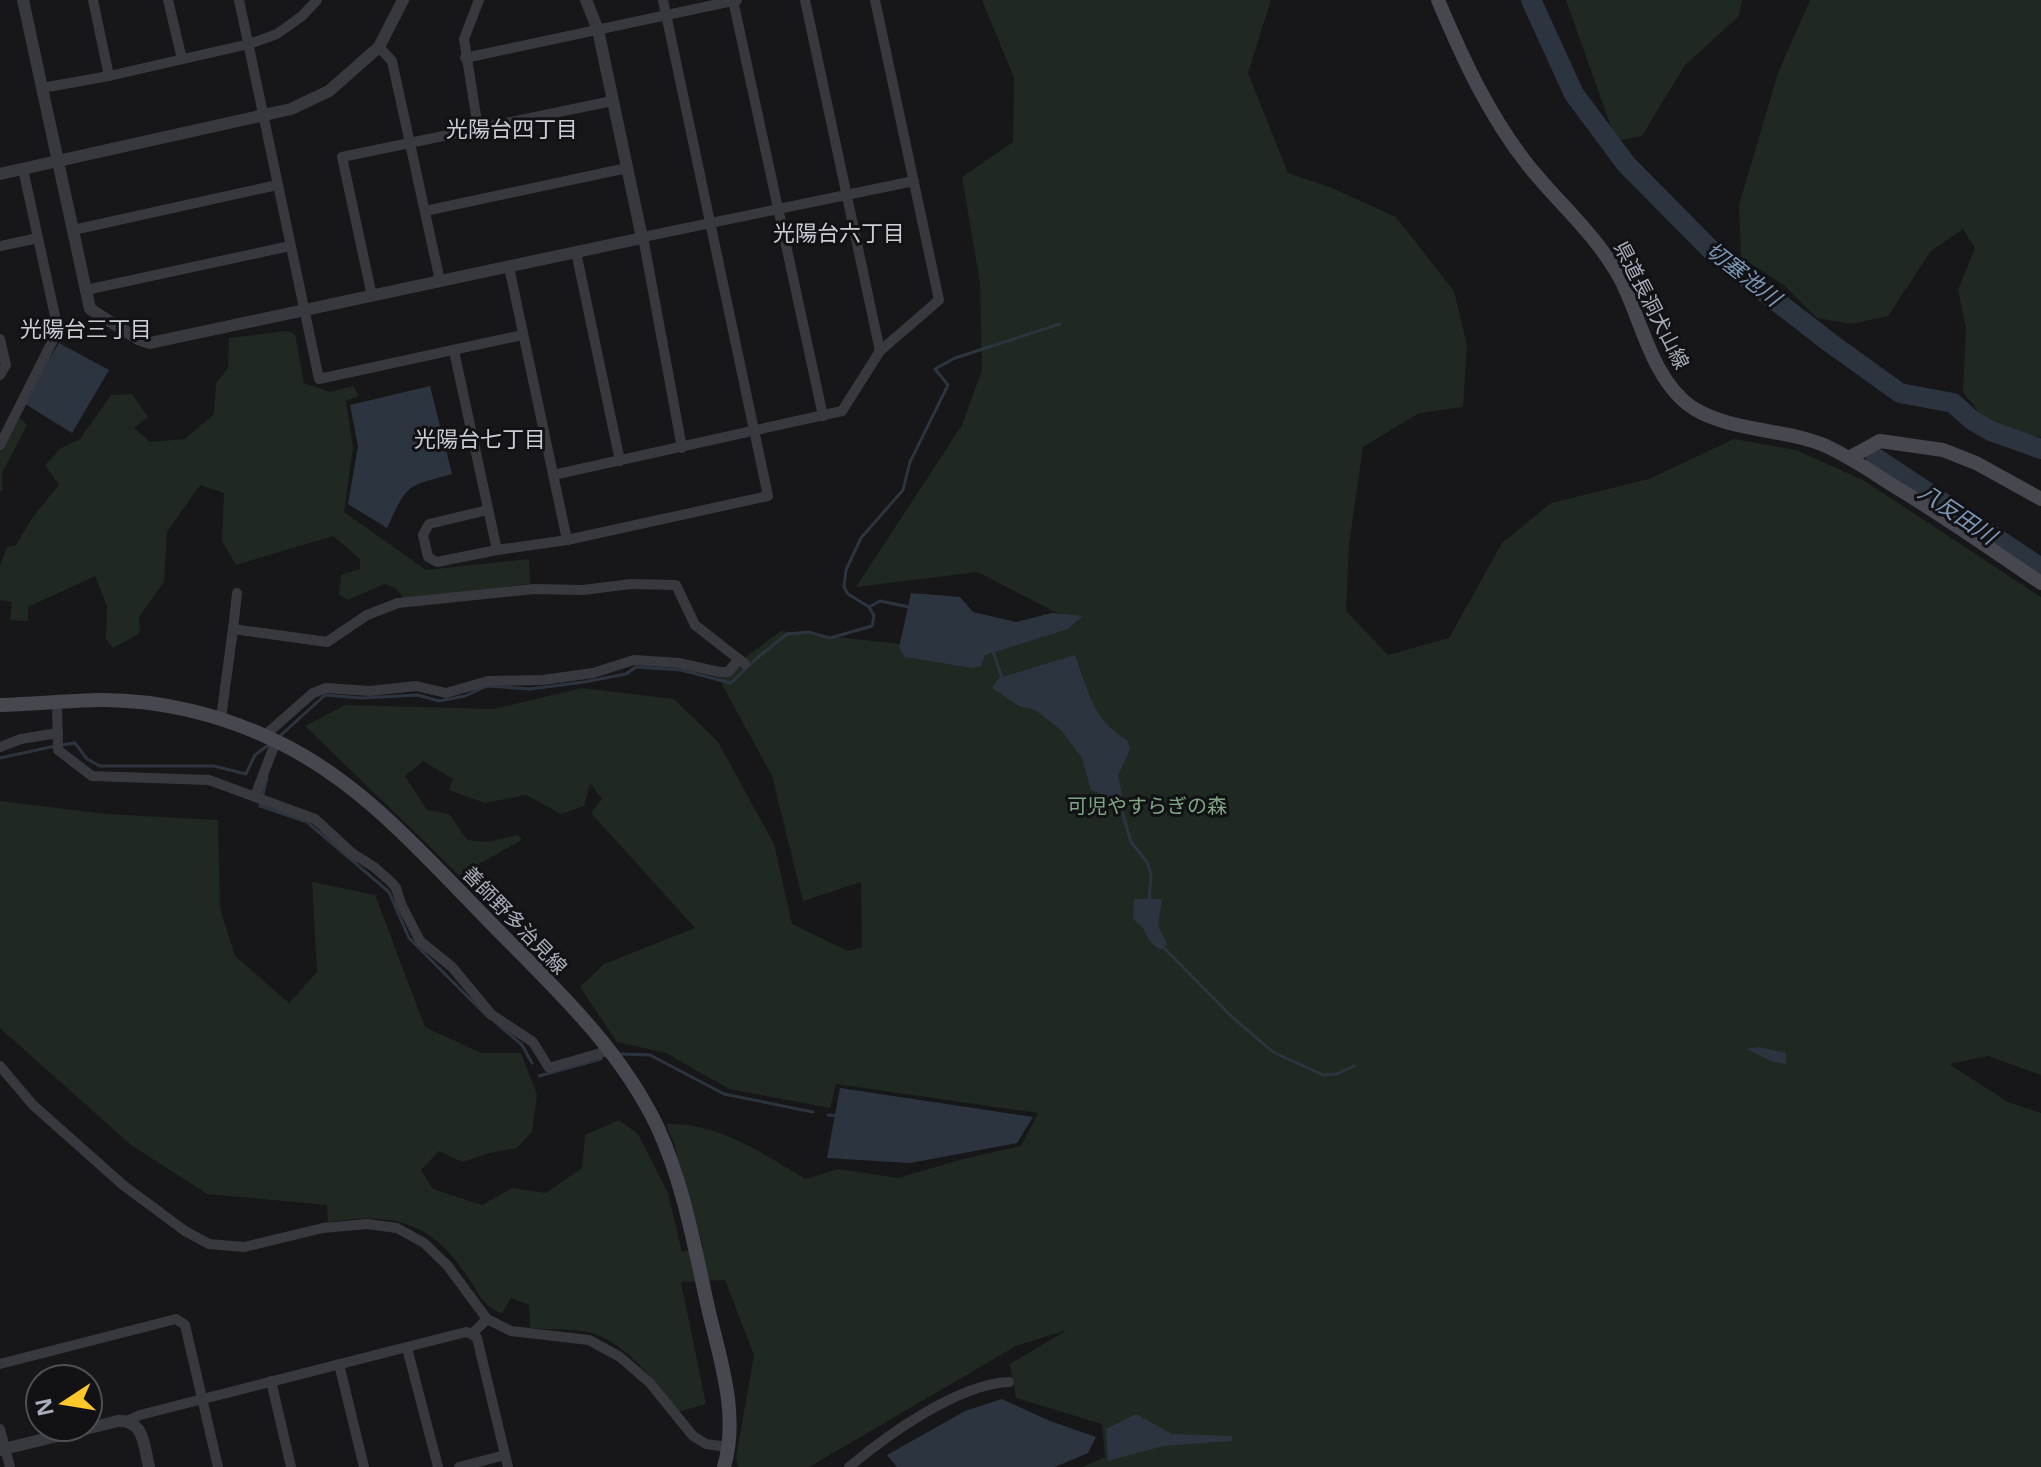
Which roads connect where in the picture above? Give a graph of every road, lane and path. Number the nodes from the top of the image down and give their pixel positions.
1 (23, 0) edge
2 (93, 0) edge
3 (168, 0) edge
4 (239, 0) edge
5 (317, 0) edge
6 (403, 0) edge
7 (479, 0) edge
8 (586, 0) edge
9 (663, 0) edge
10 (735, 0) edge
11 (805, 0) edge
12 (875, 0) edge
13 (1438, 0) edge
14 (667, 15) junction
15 (598, 30) junction
16 (249, 44) junction
17 (379, 47) junction
18 (465, 58) junction
19 (182, 59) junction
20 (109, 76) junction
21 (42, 88) junction
22 (612, 101) junction
23 (263, 117) junction
24 (478, 128) junction
25 (410, 143) junction
26 (57, 162) junction
27 (627, 168) junction
28 (23, 169) junction
29 (0, 174) edge
30 (914, 181) junction
31 (277, 185) junction
32 (847, 194) junction
33 (779, 209) junction
34 (425, 211) junction
35 (710, 222) junction
36 (73, 230) junction
37 (643, 237) junction
38 (38, 238) junction
39 (0, 246) edge
40 (290, 246) junction
41 (576, 252) junction
42 (509, 267) junction
43 (440, 281) junction
44 (86, 290) junction
45 (372, 296) junction
46 (305, 312) junction
47 (522, 335) junction
48 (0, 339) edge
49 (454, 351) junction
50 (880, 351) junction
51 (0, 375) edge
52 (823, 416) junction
53 (754, 432) junction
54 (0, 445) edge
55 (682, 448) junction
56 (1849, 458) junction
57 (620, 461) junction
58 (553, 475) junction
59 (2041, 499) edge
60 (488, 510) junction
61 (567, 540) junction
62 (497, 550) junction
63 (2041, 583) edge
64 (237, 593) dead end
65 (233, 629) junction
66 (57, 703) junction
67 (0, 705) edge
68 (221, 718) junction
69 (58, 735) junction
70 (271, 742) junction
71 (0, 747) edge
72 (255, 796) junction
73 (611, 1050) junction
74 (0, 1066) edge
75 (487, 1319) junction
76 (472, 1334) junction
77 (407, 1348) junction
78 (0, 1364) edge
79 (339, 1364) junction
80 (271, 1381) junction
81 (1009, 1382) dead end
82 (201, 1400) junction
83 (129, 1420) junction
84 (0, 1429) edge
85 (728, 1447) junction
86 (2, 1449) edge
87 (505, 1455) junction
88 (10, 1467) edge
89 (149, 1467) edge
90 (218, 1467) edge
91 (291, 1467) edge
92 (364, 1467) edge
93 (438, 1467) edge
94 (459, 1467) edge
95 (508, 1467) edge
96 (724, 1467) edge
97 (849, 1467) edge

1 - 21 street
2 - 20 street
3 - 19 street
4 - 16 street
5 - 16 street
6 - 17 street
7 - 18 street
8 - 15 street
9 - 14 street
10 - 14 street
10 - 33 street
11 - 32 street
12 - 30 street
13 - 56 main road, 県道長洞犬山線
14 - 15 street
14 - 35 street
15 - 18 street
15 - 22 street
16 - 19 street
16 - 23 street
17 - 23 street
17 - 25 street
18 - 24 street
19 - 20 street
20 - 21 street
21 - 26 street
22 - 24 street
22 - 27 street
23 - 26 street
23 - 31 street
24 - 25 street
25 - 34 street
25 - 45 street
26 - 28 street
26 - 36 street
27 - 34 street
27 - 37 street
28 - 29 street
28 - 38 street
30 - 32 street
30 - 50 street
31 - 36 street
31 - 40 street
32 - 33 street
32 - 50 street
33 - 35 street
33 - 52 street
34 - 43 street
35 - 37 street
35 - 53 street
36 - 44 street
37 - 41 street
37 - 55 street
38 - 39 street
38 - 54 street
40 - 44 street
40 - 46 street
41 - 42 street
41 - 57 street
42 - 43 street
42 - 47 street
43 - 45 street
44 - 46 street
45 - 46 street
46 - 49 street
47 - 49 street
47 - 58 street
48 - 51 street
49 - 60 street
50 - 52 street
52 - 53 street
53 - 55 street
53 - 61 street
55 - 57 street
56 - 59 main road
56 - 63 main road, 県道長洞犬山線
57 - 58 street
58 - 61 street
60 - 62 street
60 - 62 street
61 - 62 street
64 - 65 street
65 - 68 street
65 - 70 street
66 - 67 main road, 善師野多治見線
66 - 68 main road, 善師野多治見線
66 - 69 street
68 - 70 main road, 善師野多治見線
69 - 71 street
69 - 72 street
70 - 72 street
70 - 73 main road, 善師野多治見線
72 - 73 street
73 - 85 main road, 善師野多治見線
74 - 75 street
75 - 76 street
75 - 85 street
76 - 77 street
76 - 87 street
77 - 79 street
77 - 93 street
78 - 82 street
79 - 80 street
79 - 92 street
80 - 82 street
80 - 91 street
81 - 97 street
82 - 83 street
82 - 90 street
83 - 86 street
83 - 89 street
84 - 86 street
85 - 96 main road, 善師野多治見線
86 - 88 street
87 - 94 street
87 - 95 street

